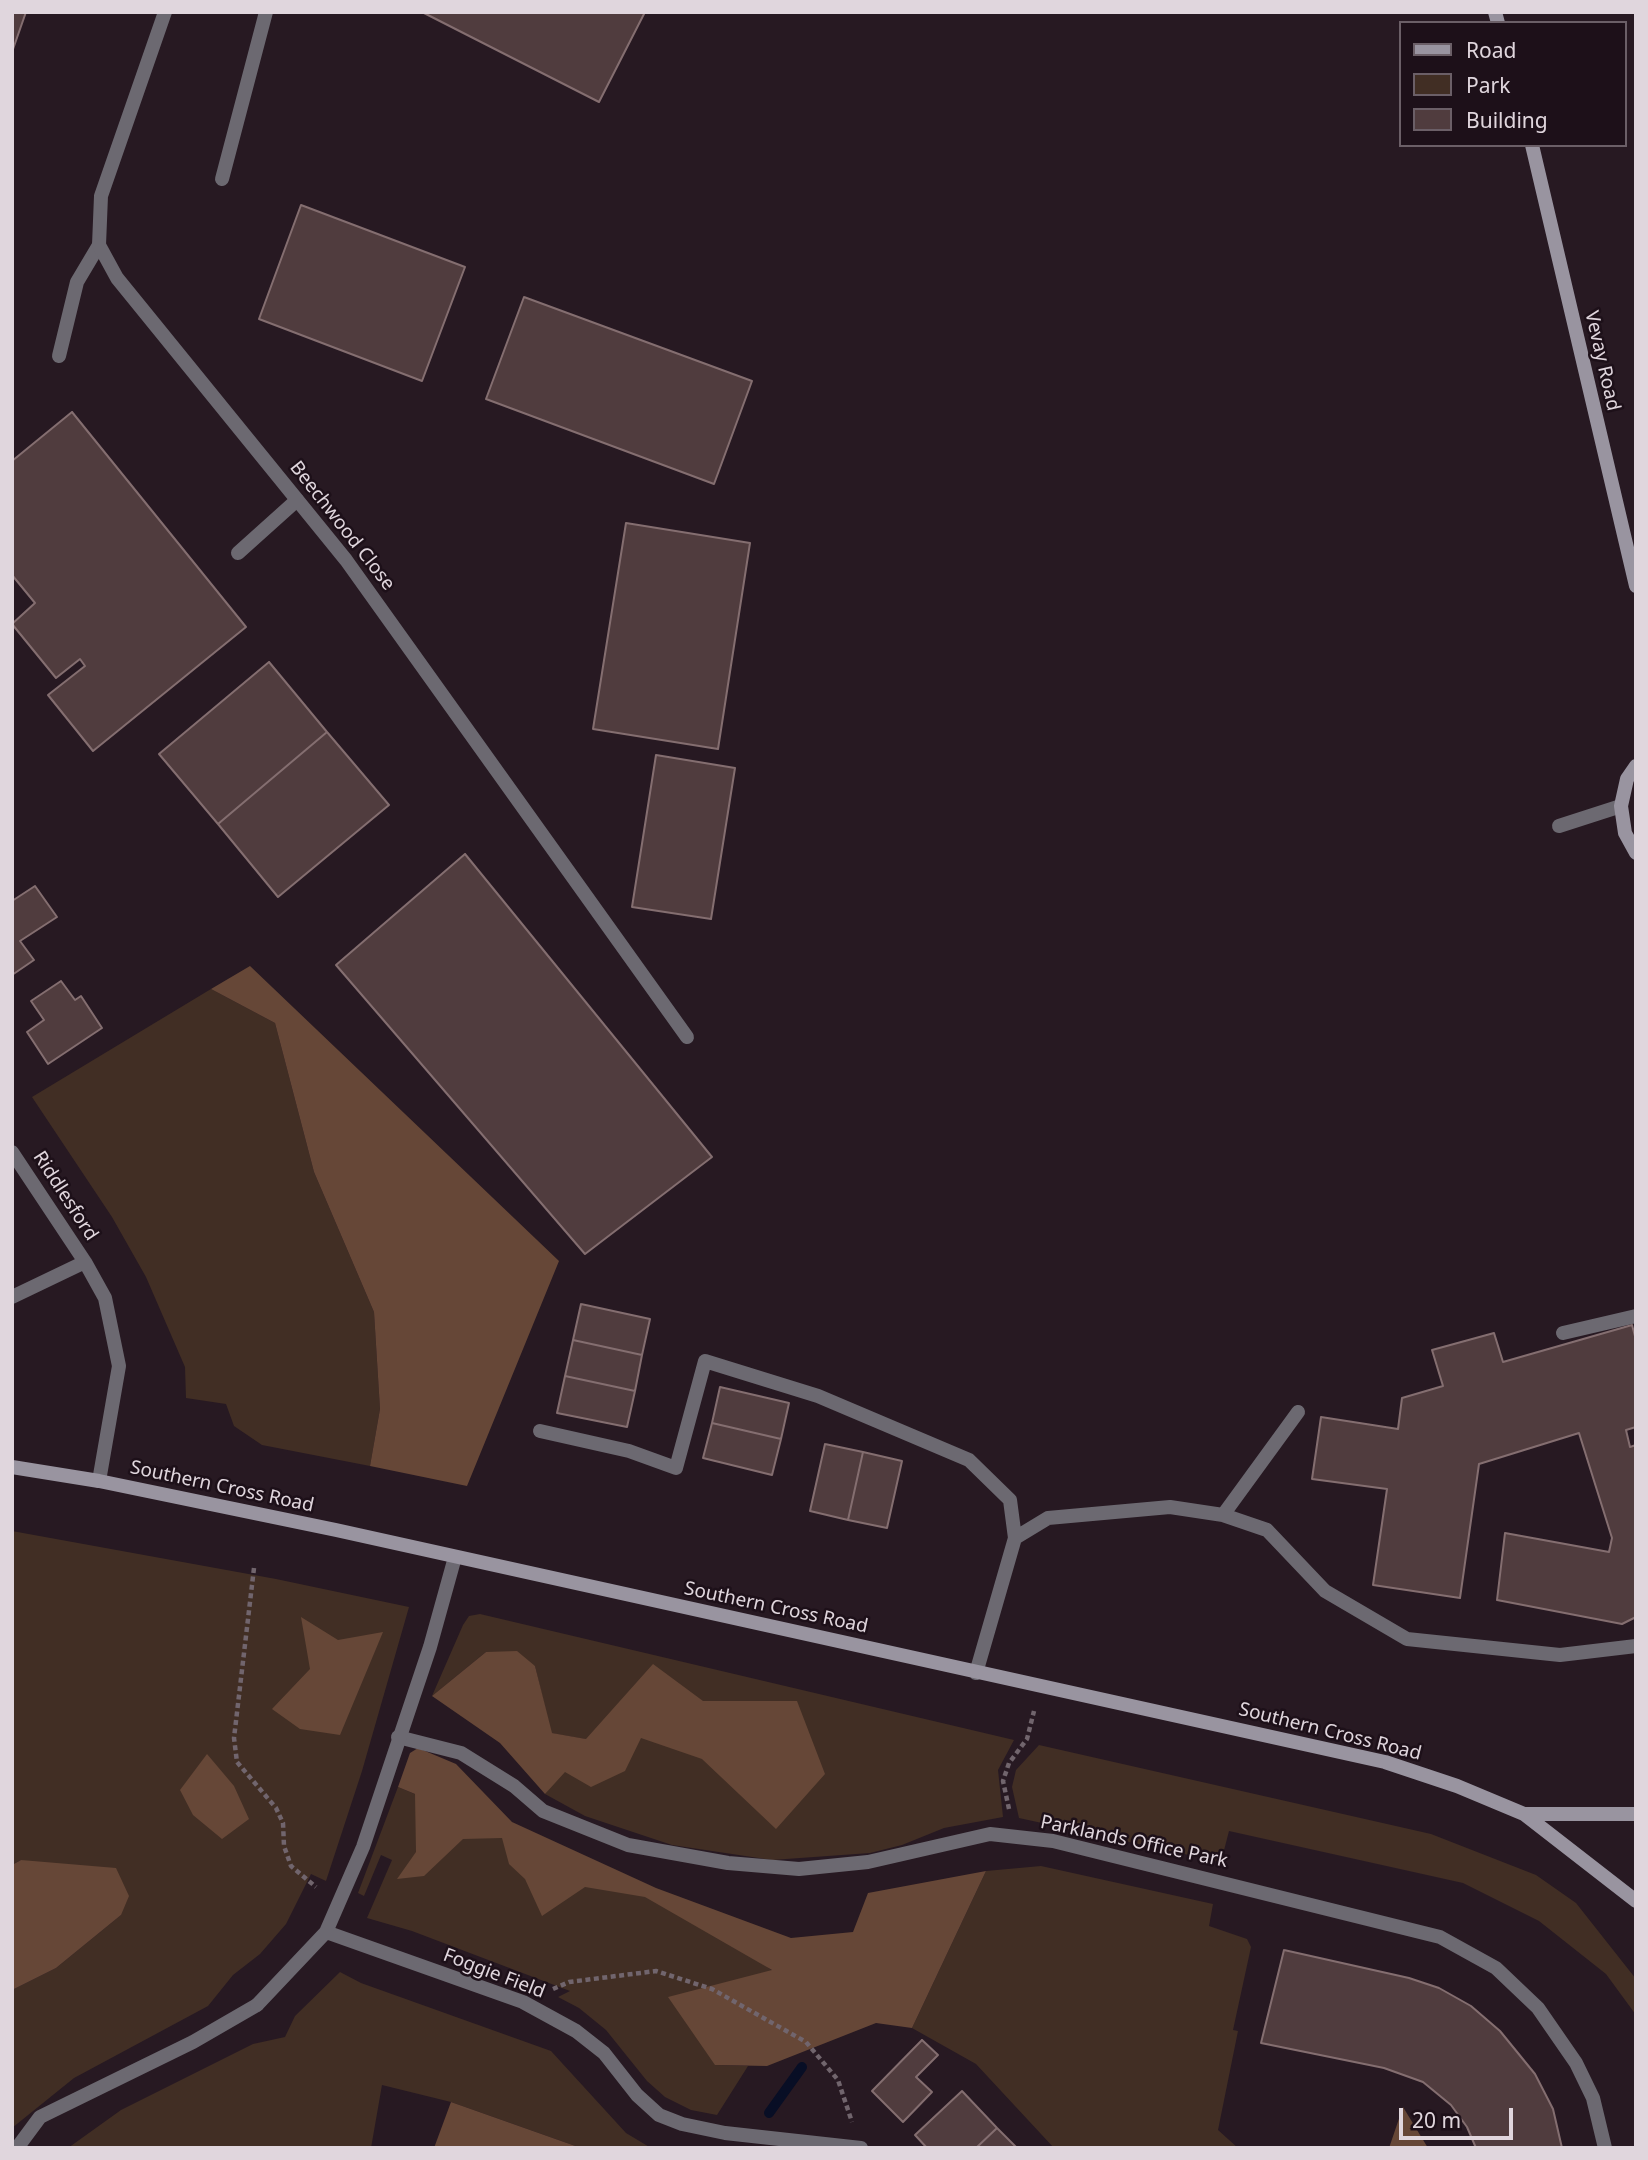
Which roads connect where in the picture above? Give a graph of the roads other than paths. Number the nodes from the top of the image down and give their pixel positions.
1 (165, 12) edge
2 (266, 12) edge
3 (1532, 147) edge
4 (222, 179) dead end
5 (99, 245) junction
6 (59, 356) dead end
7 (297, 500) junction
8 (238, 553) dead end
9 (1636, 586) edge
10 (1636, 766) edge
11 (1621, 806) junction
12 (1559, 826) dead end
13 (1636, 853) edge
14 (687, 1037) dead end
15 (12, 1152) edge
16 (85, 1262) junction
17 (12, 1297) edge
18 (1636, 1316) edge
19 (1563, 1333) dead end
20 (1298, 1412) dead end
21 (540, 1431) dead end
22 (12, 1467) edge
23 (99, 1482) junction
24 (1223, 1515) junction
25 (1015, 1538) junction
26 (455, 1557) junction
27 (1636, 1646) edge
28 (976, 1673) junction
29 (398, 1737) junction
30 (1524, 1814) junction
31 (1636, 1814) edge
32 (1636, 1902) edge
33 (326, 1932) junction
34 (860, 2147) edge
35 (17, 2148) edge
36 (1605, 2148) edge

1 - 5 street
2 - 4 street
3 - 9 main road, Vevay Road
5 - 6 street
5 - 7 street, Beechwood Close
7 - 8 street
7 - 14 street, Beechwood Close
10 - 11 main road
11 - 12 street
11 - 13 main road
15 - 16 street, Riddlesford
16 - 17 street, Riddlesford
16 - 23 street, Riddlesford
18 - 19 street
20 - 24 street
21 - 25 street
22 - 23 main road, Southern Cross Road
23 - 26 main road, Southern Cross Road
24 - 25 street
24 - 27 street
25 - 28 street
26 - 28 main road, Southern Cross Road
26 - 29 street
28 - 30 main road, Southern Cross Road
29 - 33 street
29 - 36 street, Parklands Office Park
30 - 31 main road, Southern Cross Road
30 - 32 main road, Southern Cross Road
33 - 34 street, Foggie Field
33 - 35 street

